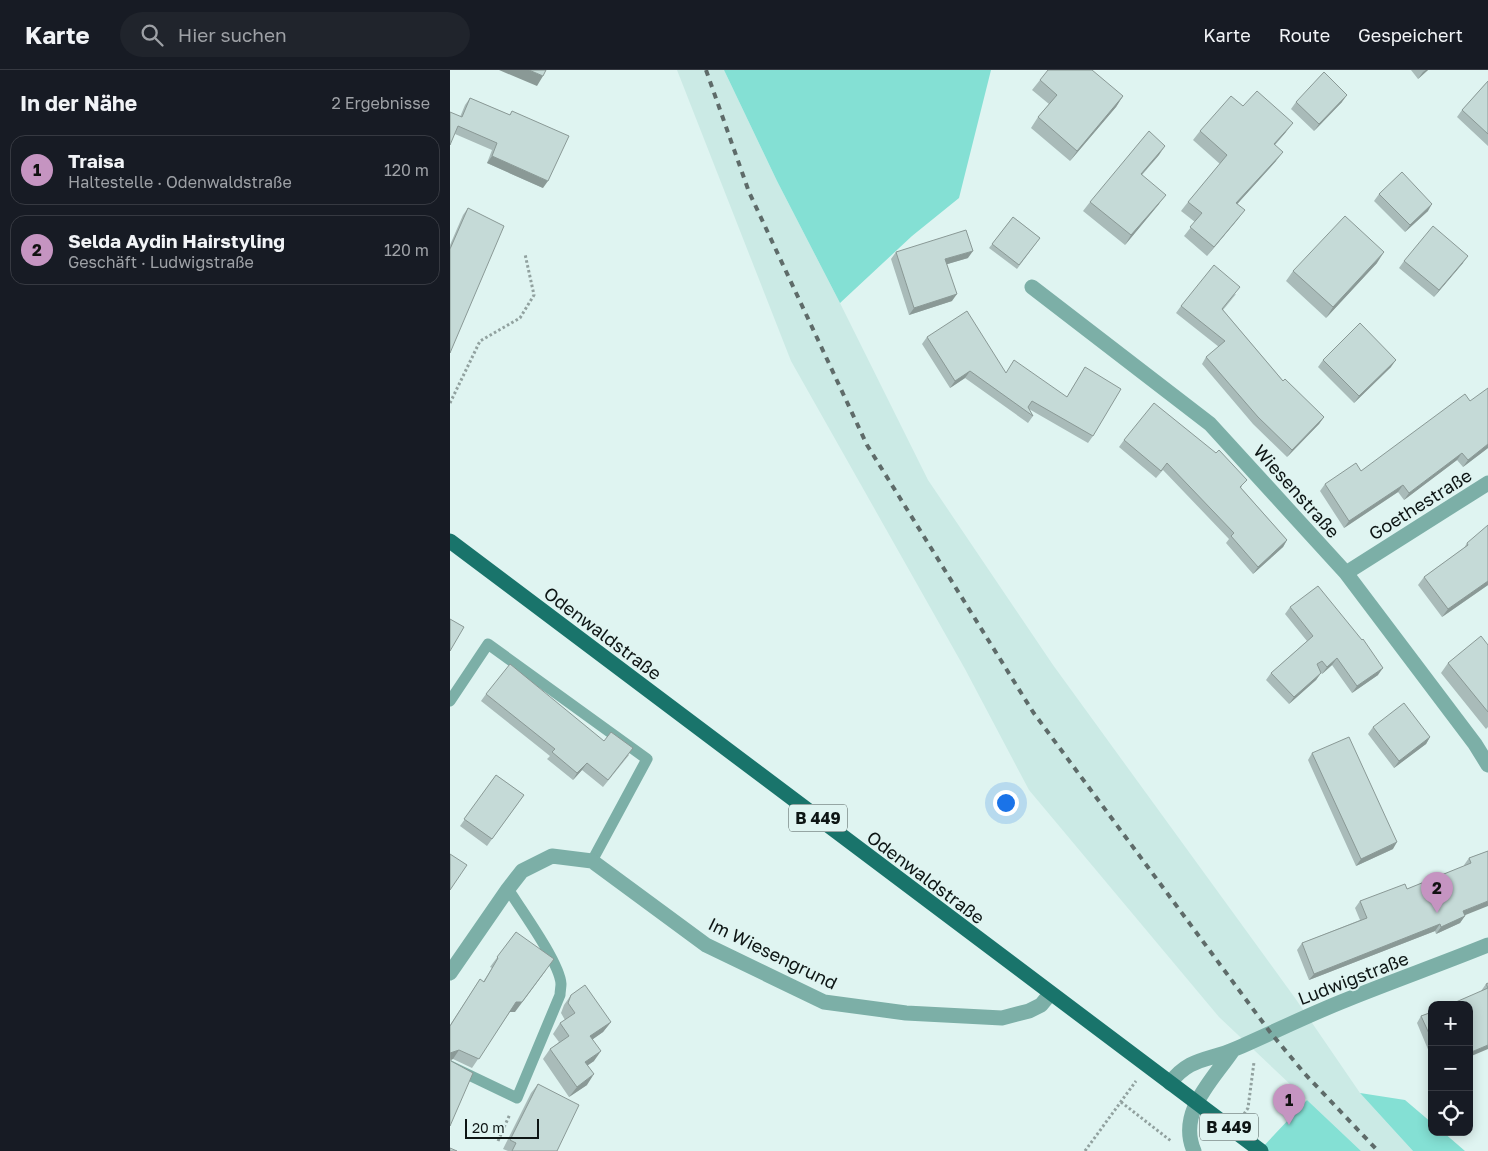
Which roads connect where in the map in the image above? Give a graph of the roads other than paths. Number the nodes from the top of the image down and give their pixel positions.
1 (1032, 287) dead end
2 (1488, 483) edge
3 (450, 541) edge
4 (1346, 573) junction
5 (450, 700) edge
6 (1488, 766) edge
7 (592, 861) junction
8 (508, 889) junction
9 (1488, 946) edge
10 (450, 973) edge
11 (1050, 994) junction
12 (1234, 1050) junction
13 (450, 1066) edge
14 (1170, 1083) junction
15 (1196, 1103) junction
16 (1194, 1151) edge
17 (1261, 1151) edge

1 - 4 street, Wiesenstraße
2 - 4 street, Goethestraße
3 - 11 main road, Odenwaldstraße / B 449
4 - 6 street, Wiesenstraße
5 - 7 lane
7 - 8 street, Im Wiesengrund
7 - 11 street, Im Wiesengrund
8 - 10 street, Im Wiesengrund
8 - 13 lane
9 - 12 street, Ludwigstraße
11 - 14 main road, Odenwaldstraße / B 449
12 - 14 street, Ludwigstraße
12 - 15 street, Ludwigstraße
14 - 15 main road, Odenwaldstraße / B 449
15 - 16 street, Ludwigstraße
15 - 17 main road, Odenwaldstraße / B 449

